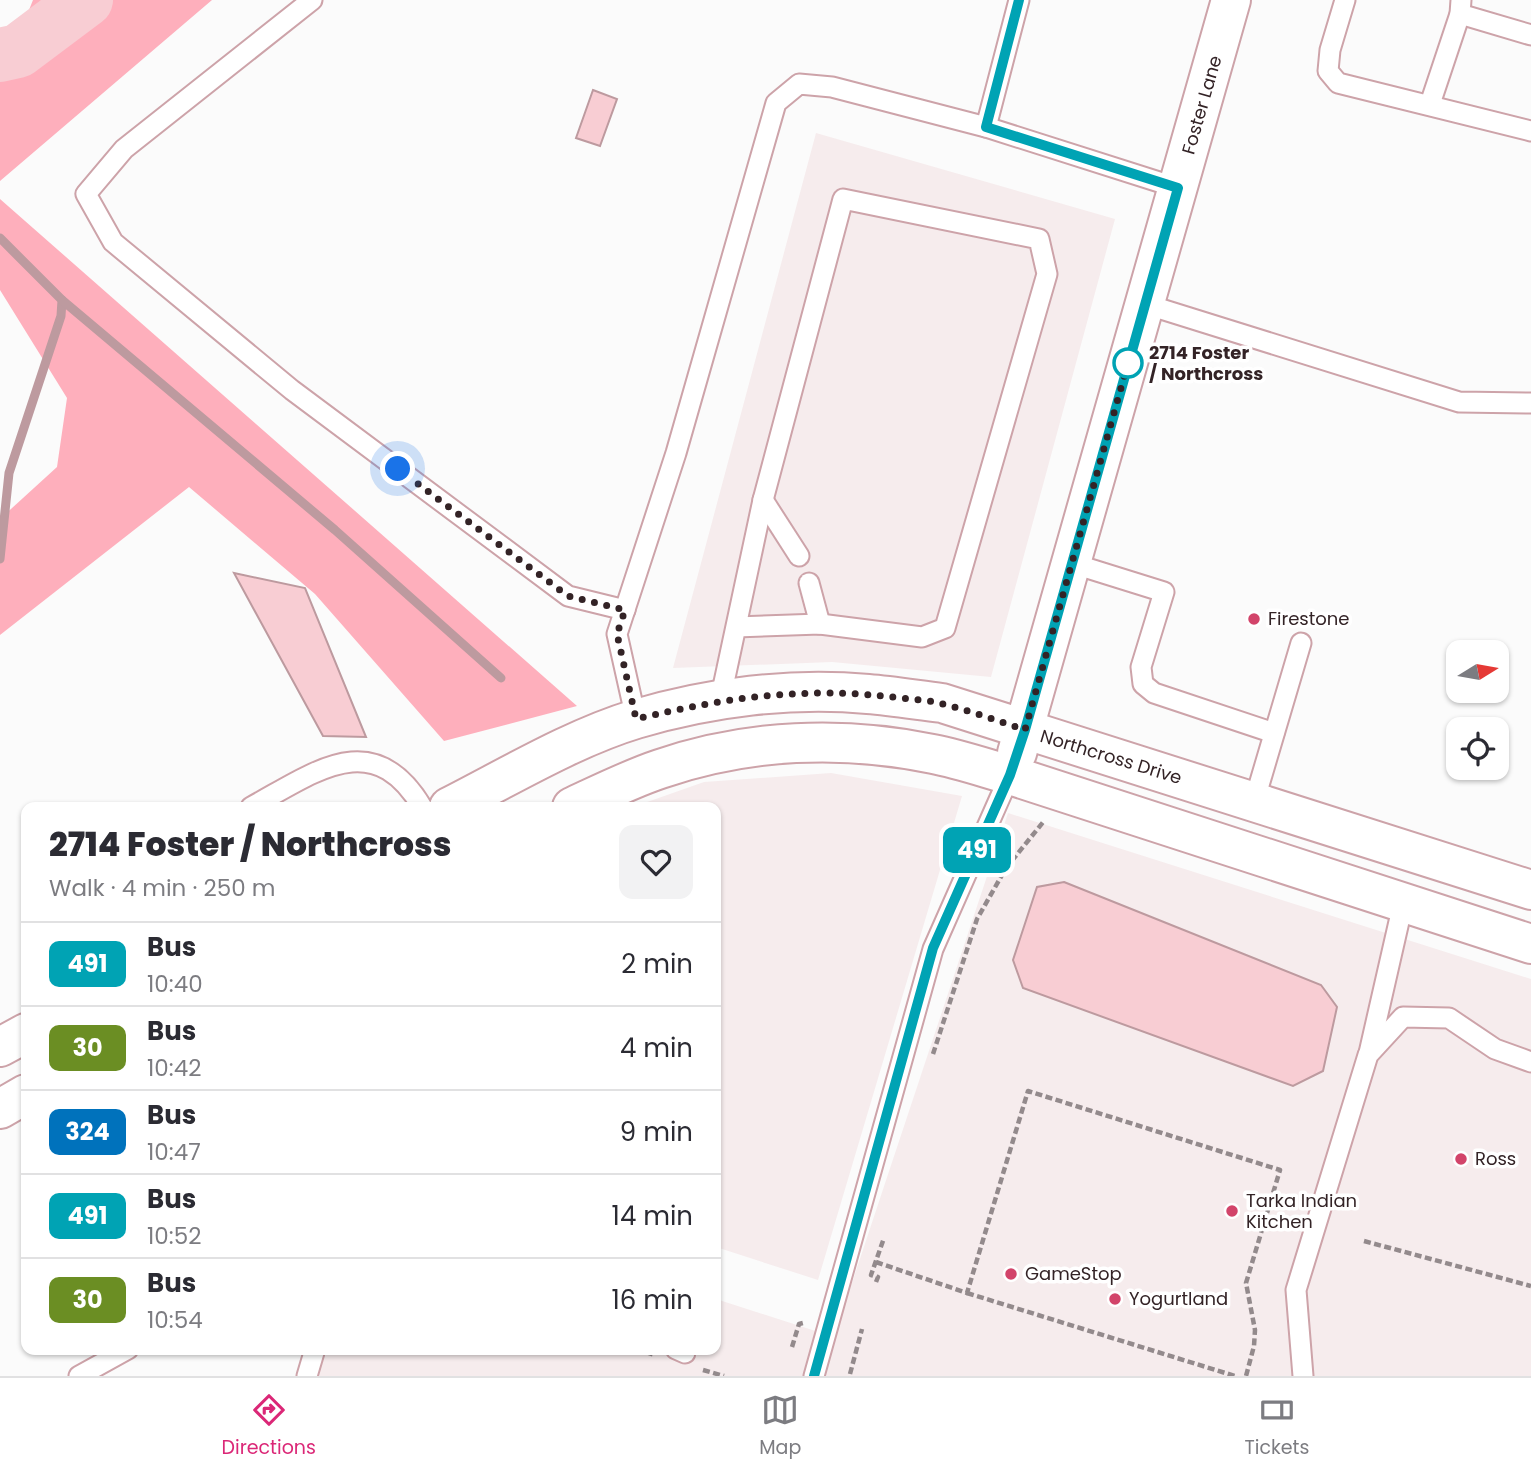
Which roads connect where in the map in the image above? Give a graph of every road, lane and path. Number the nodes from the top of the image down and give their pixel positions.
1 (312, 0) edge
2 (1019, 0) edge
3 (1231, 0) edge
4 (1345, 0) edge
5 (1460, 7) edge
6 (1531, 35) edge
7 (1430, 104) junction
8 (986, 127) junction
9 (1531, 131) edge
10 (1178, 188) junction
11 (1145, 304) junction
12 (1531, 403) edge
13 (763, 500) junction
14 (799, 556) dead end
15 (1071, 563) junction
16 (809, 583) dead end
17 (625, 610) junction
18 (820, 624) junction
19 (736, 627) junction
20 (1301, 643) dead end
21 (720, 701) junction
22 (636, 719) junction
23 (1025, 730) junction
24 (1275, 733) junction
25 (1010, 775) junction
26 (260, 802) edge
27 (418, 802) edge
28 (459, 802) edge
29 (583, 802) edge
30 (1254, 802) junction
31 (1045, 819) dead end
32 (1412, 853) junction
33 (1531, 890) edge
34 (1403, 904) junction
35 (1531, 944) edge
36 (21, 1036) edge
37 (0, 1047) edge
38 (1368, 1055) junction
39 (931, 1060) dead end
40 (1531, 1062) edge
41 (21, 1097) edge
42 (0, 1108) edge
43 (884, 1238) dead end
44 (1364, 1241) dead end
45 (876, 1262) junction
46 (876, 1282) dead end
47 (1531, 1286) edge
48 (967, 1293) junction
49 (862, 1329) dead end
50 (117, 1355) edge
51 (313, 1355) edge
52 (850, 1374) dead end
53 (79, 1376) edge
54 (307, 1376) edge
55 (814, 1376) edge
56 (1235, 1376) edge
57 (1246, 1376) edge
58 (1303, 1376) edge

1 - 17 lane
2 - 8 lane
3 - 10 street, Foster Lane
4 - 7 lane
5 - 6 lane
5 - 7 lane
7 - 9 lane
8 - 10 lane
8 - 17 lane
10 - 11 street, Foster Lane
11 - 12 lane
11 - 15 street, Foster Lane
13 - 14 lane
13 - 18 lane
13 - 19 lane
15 - 23 street, Foster Lane
15 - 24 lane
16 - 18 lane
17 - 22 lane
18 - 19 lane
19 - 21 lane
20 - 24 lane
21 - 22 street, Northcross Drive
21 - 23 street, Northcross Drive
22 - 28 street, Northcross Drive
23 - 25 street, Foster Lane
23 - 30 street, Northcross Drive
24 - 30 lane
25 - 29 street
25 - 34 street
25 - 55 lane
26 - 27 lane
30 - 32 street, Northcross Drive
31 - 39 path
32 - 33 street, Northcross Drive
32 - 34 street
34 - 35 street
34 - 38 lane
36 - 37 street
38 - 40 lane
38 - 58 lane
41 - 42 street
43 - 45 path
44 - 47 path
45 - 46 path
45 - 48 path
48 - 56 path
48 - 57 path
49 - 52 path
50 - 53 lane
51 - 54 lane

